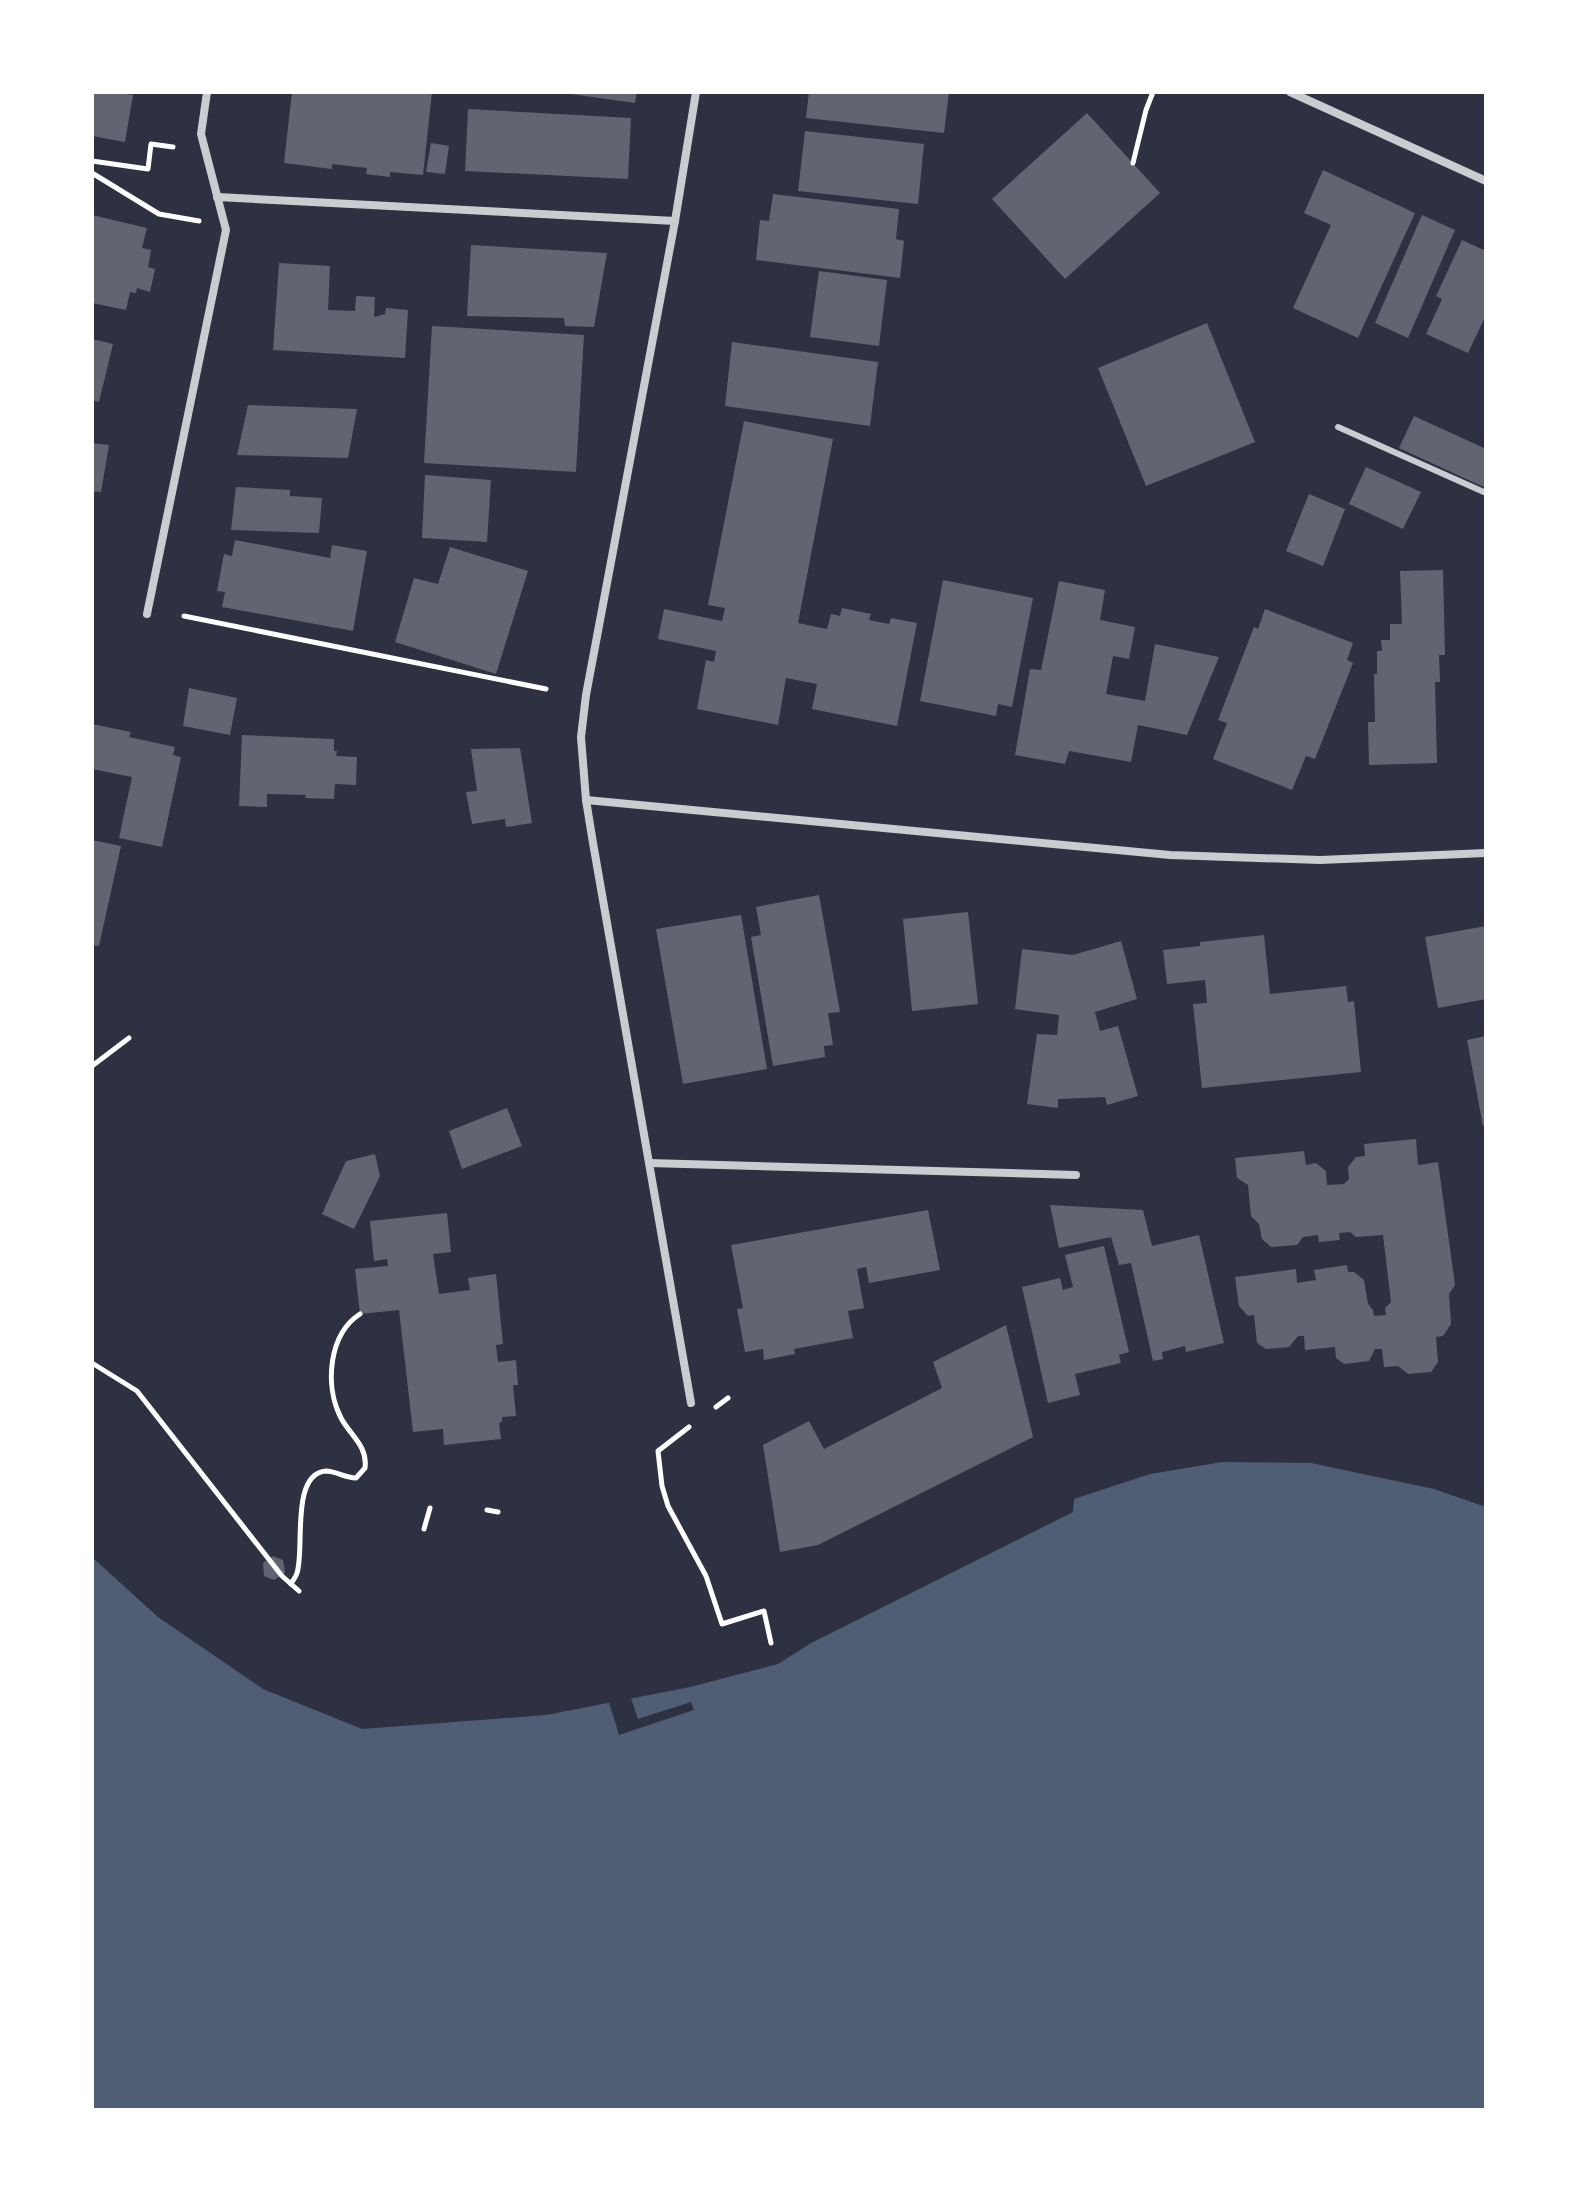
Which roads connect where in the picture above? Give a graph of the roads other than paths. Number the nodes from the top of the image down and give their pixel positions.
1 (207, 92) edge
2 (696, 92) edge
3 (1290, 92) edge
4 (1486, 181) edge
5 (217, 197) junction
6 (675, 221) junction
7 (1338, 427) dead end
8 (1486, 493) edge
9 (147, 614) dead end
10 (586, 800) junction
11 (1486, 853) edge
12 (649, 1163) junction
13 (1076, 1175) dead end
14 (691, 1403) dead end

1 - 5 street
2 - 6 street
3 - 4 street
5 - 6 street
5 - 9 street
6 - 10 street
7 - 8 lane
10 - 11 street
10 - 12 street
12 - 13 street
12 - 14 street

